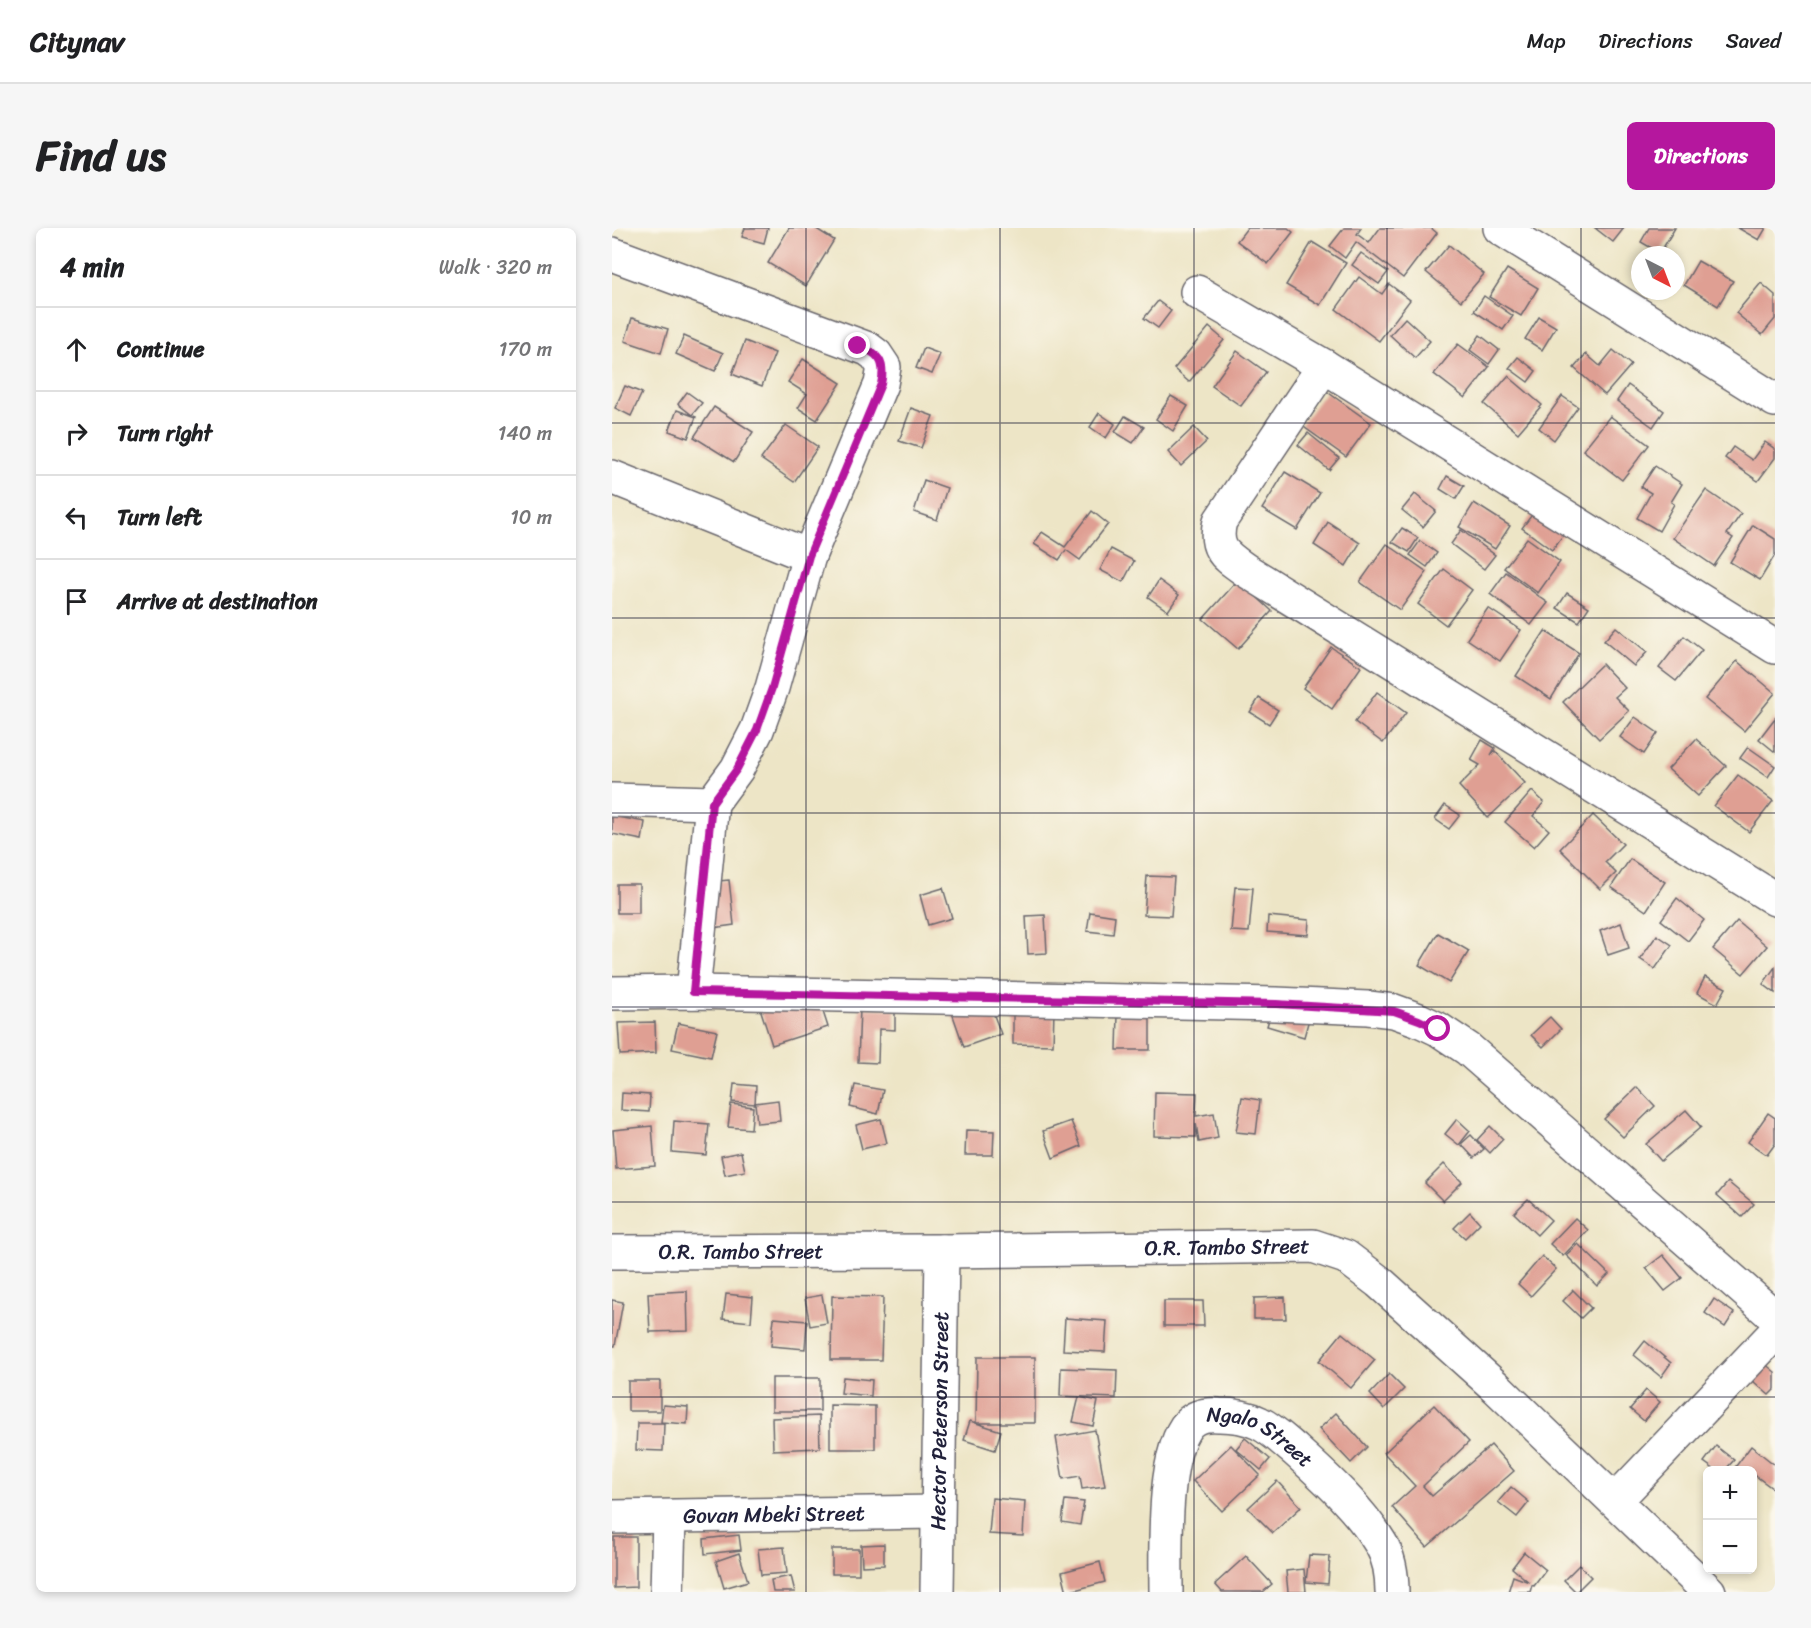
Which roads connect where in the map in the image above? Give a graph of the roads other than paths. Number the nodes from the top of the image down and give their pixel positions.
1 (1500, 228) edge
2 (612, 254) edge
3 (1197, 292) dead end
4 (1324, 366) junction
5 (1775, 400) edge
6 (612, 477) edge
7 (809, 556) junction
8 (1775, 647) edge
9 (612, 800) edge
10 (712, 803) junction
11 (1775, 899) edge
12 (693, 992) junction
13 (612, 993) edge
14 (942, 1251) junction
15 (612, 1252) edge
16 (1775, 1317) edge
17 (1775, 1333) edge
18 (1615, 1501) junction
19 (937, 1512) junction
20 (612, 1518) edge
21 (669, 1518) junction
22 (667, 1592) edge
23 (937, 1592) edge
24 (1166, 1592) edge
25 (1392, 1592) edge
26 (1709, 1592) edge

1 - 5 street
2 - 7 street
3 - 4 street
4 - 8 street
4 - 11 street
6 - 7 street
7 - 10 street
9 - 10 street
10 - 12 street
12 - 13 street
12 - 16 street
14 - 15 street, O.R. Tambo Street
14 - 18 street, O.R. Tambo Street
14 - 19 street, Hector Peterson Street
17 - 18 street
18 - 26 street, O.R. Tambo Street
19 - 21 street, Govan Mbeki Street
19 - 23 street, Hector Peterson Street
20 - 21 street, Govan Mbeki Street
21 - 22 street
24 - 25 street, Ngalo Street

